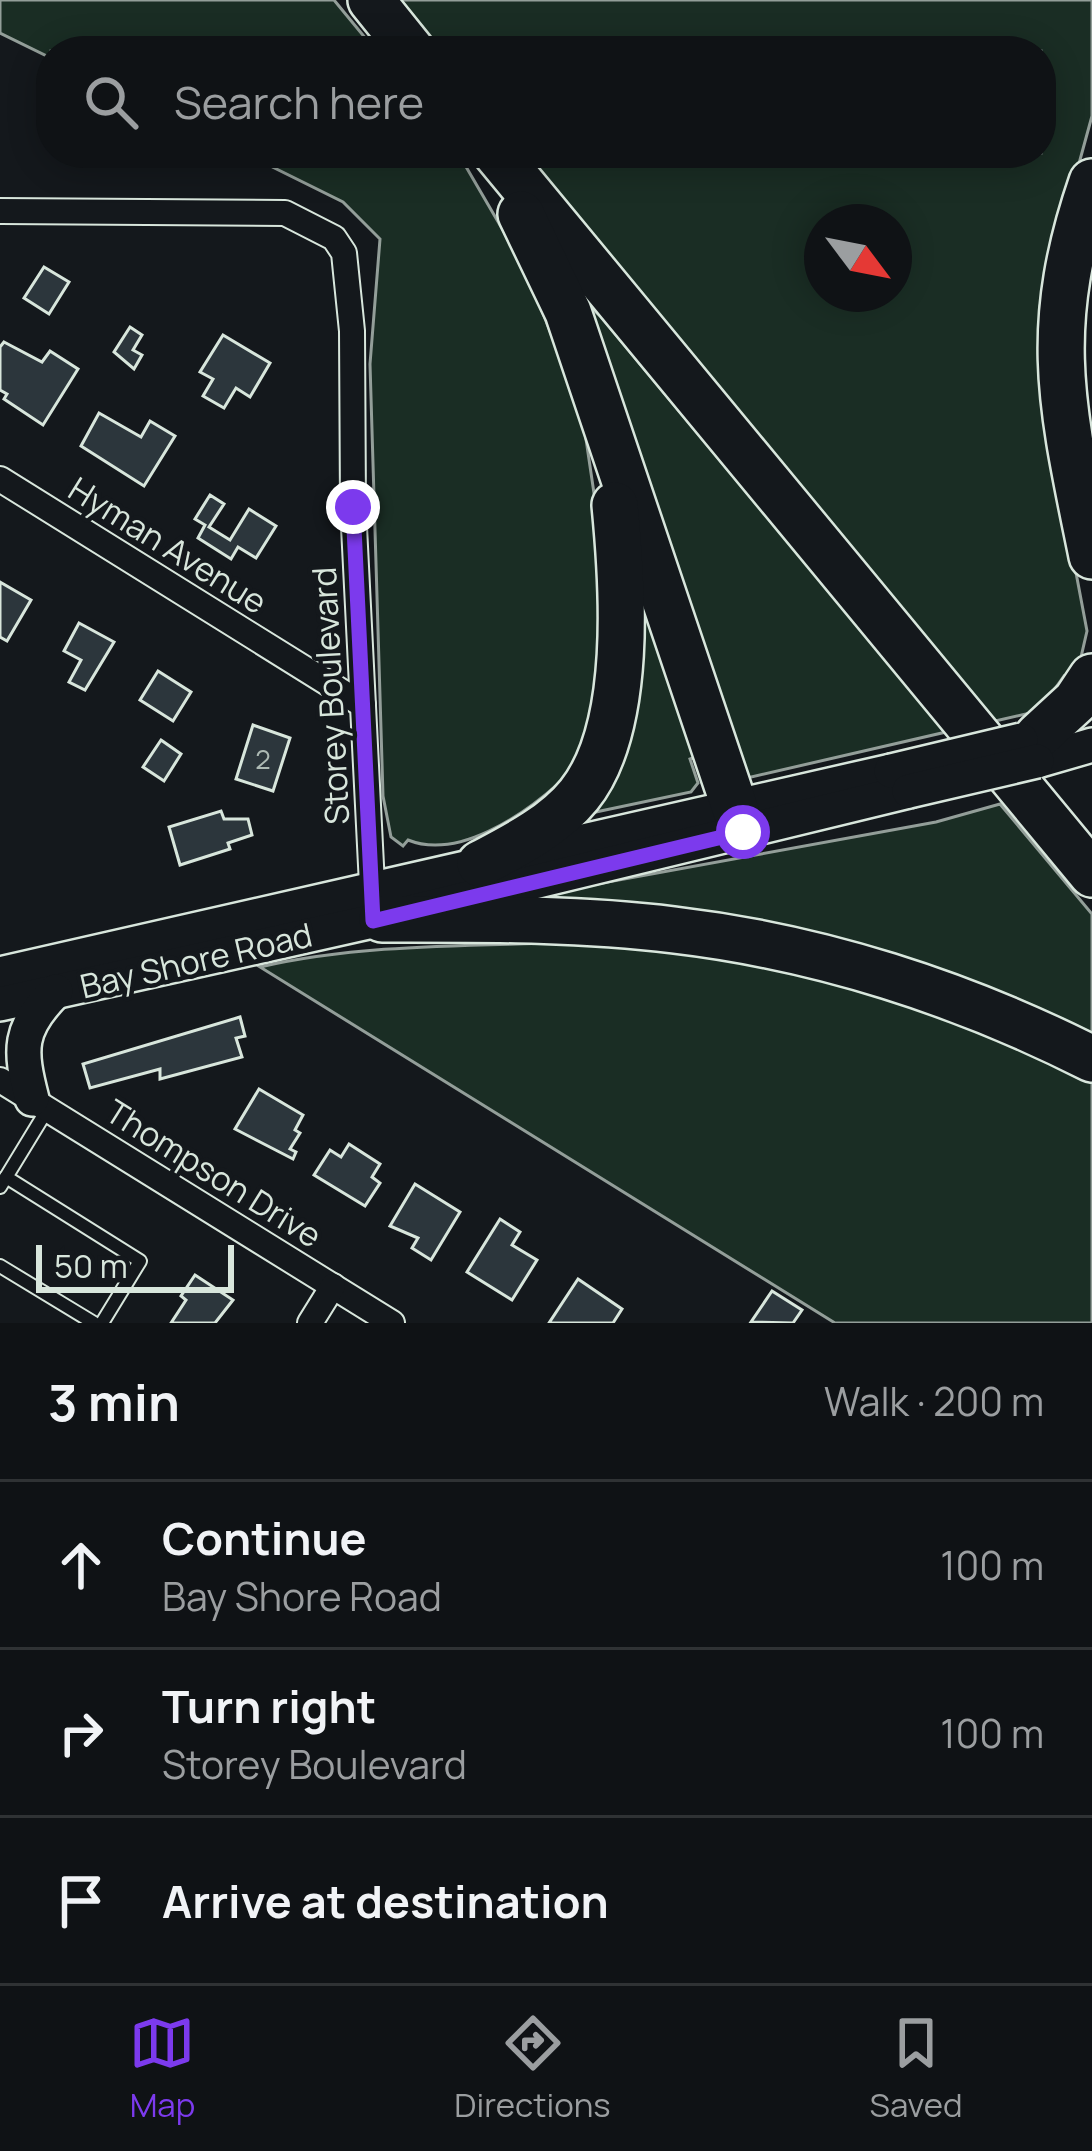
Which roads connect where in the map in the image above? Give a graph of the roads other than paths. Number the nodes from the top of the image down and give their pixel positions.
1 (370, 0) edge
2 (400, 36) edge
3 (499, 168) edge
4 (504, 168) edge
5 (1092, 182) edge
6 (0, 211) edge
7 (607, 430) junction
8 (0, 479) edge
9 (1092, 556) edge
10 (1092, 677) edge
11 (363, 705) junction
12 (1092, 721) edge
13 (1092, 745) edge
14 (1032, 746) junction
15 (739, 820) junction
16 (480, 865) junction
17 (1092, 874) edge
18 (376, 910) junction
19 (0, 974) edge
20 (56, 991) junction
21 (0, 1004) edge
22 (1092, 1059) edge
23 (0, 1080) edge
24 (40, 1104) junction
25 (3, 1182) edge
26 (0, 1266) edge
27 (334, 1286) junction
28 (98, 1323) edge
29 (310, 1323) edge
30 (392, 1323) edge

1 - 2 highway
3 - 7 highway
4 - 17 highway
5 - 9 highway
6 - 11 street, Storey Boulevard
7 - 15 highway
7 - 16 highway
8 - 11 street, Hyman Avenue
10 - 14 highway
11 - 18 street, Storey Boulevard
12 - 14 main road, Bay Shore Road
13 - 14 main road, Bay Shore Road
14 - 15 main road, Bay Shore Road, bridge
15 - 16 main road, Bay Shore Road
15 - 18 main road, Bay Shore Road
16 - 18 main road, Bay Shore Road
18 - 19 main road, Bay Shore Road
18 - 20 main road, Bay Shore Road
18 - 22 highway
20 - 21 main road, Bay Shore Road
20 - 24 main road
23 - 24 street, Thompson Drive
24 - 25 lane
24 - 27 street, Thompson Drive
25 - 28 lane
26 - 28 lane
27 - 29 street
27 - 30 street, Thompson Drive

